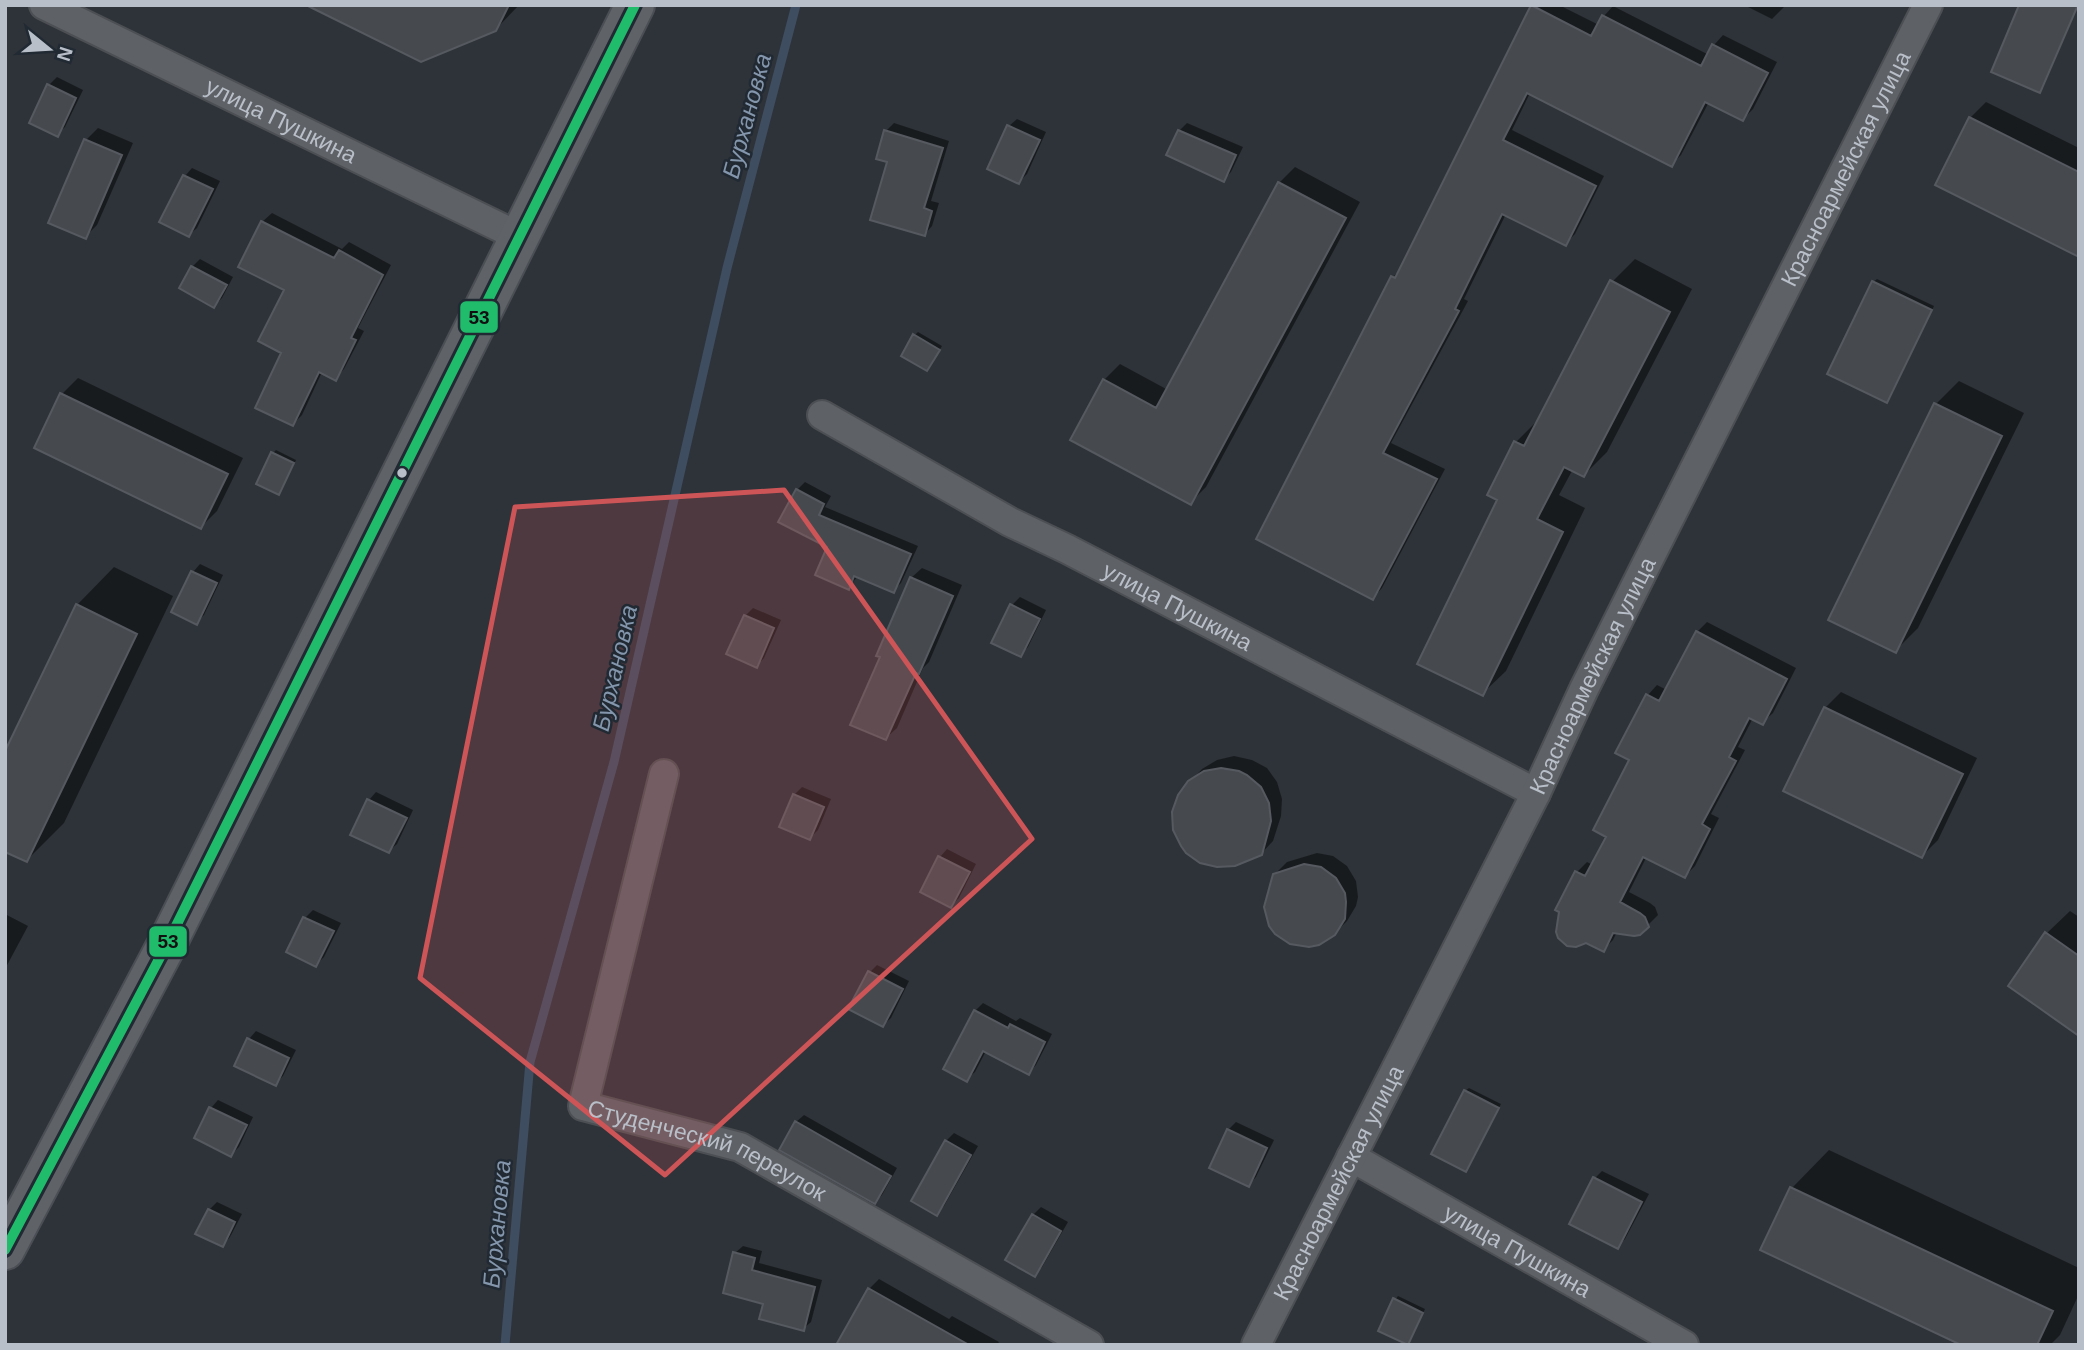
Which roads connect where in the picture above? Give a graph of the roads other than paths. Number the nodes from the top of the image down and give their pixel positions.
1 (44, 5) edge
2 (635, 5) edge
3 (1928, 5) edge
4 (520, 237) junction
5 (822, 415) dead end
6 (664, 774) dead end
7 (1535, 793) junction
8 (1351, 1157) junction
9 (5, 1250) edge
10 (1089, 1345) edge
11 (1256, 1345) edge
12 (1684, 1345) edge

1 - 4 street, улица Пушкина
2 - 4 main road
3 - 7 street, Красноармейская улица
4 - 9 main road
5 - 7 street, улица Пушкина
6 - 10 street, Студенческий переулок
7 - 8 street, Красноармейская улица
8 - 11 street, Красноармейская улица
8 - 12 street, улица Пушкина

